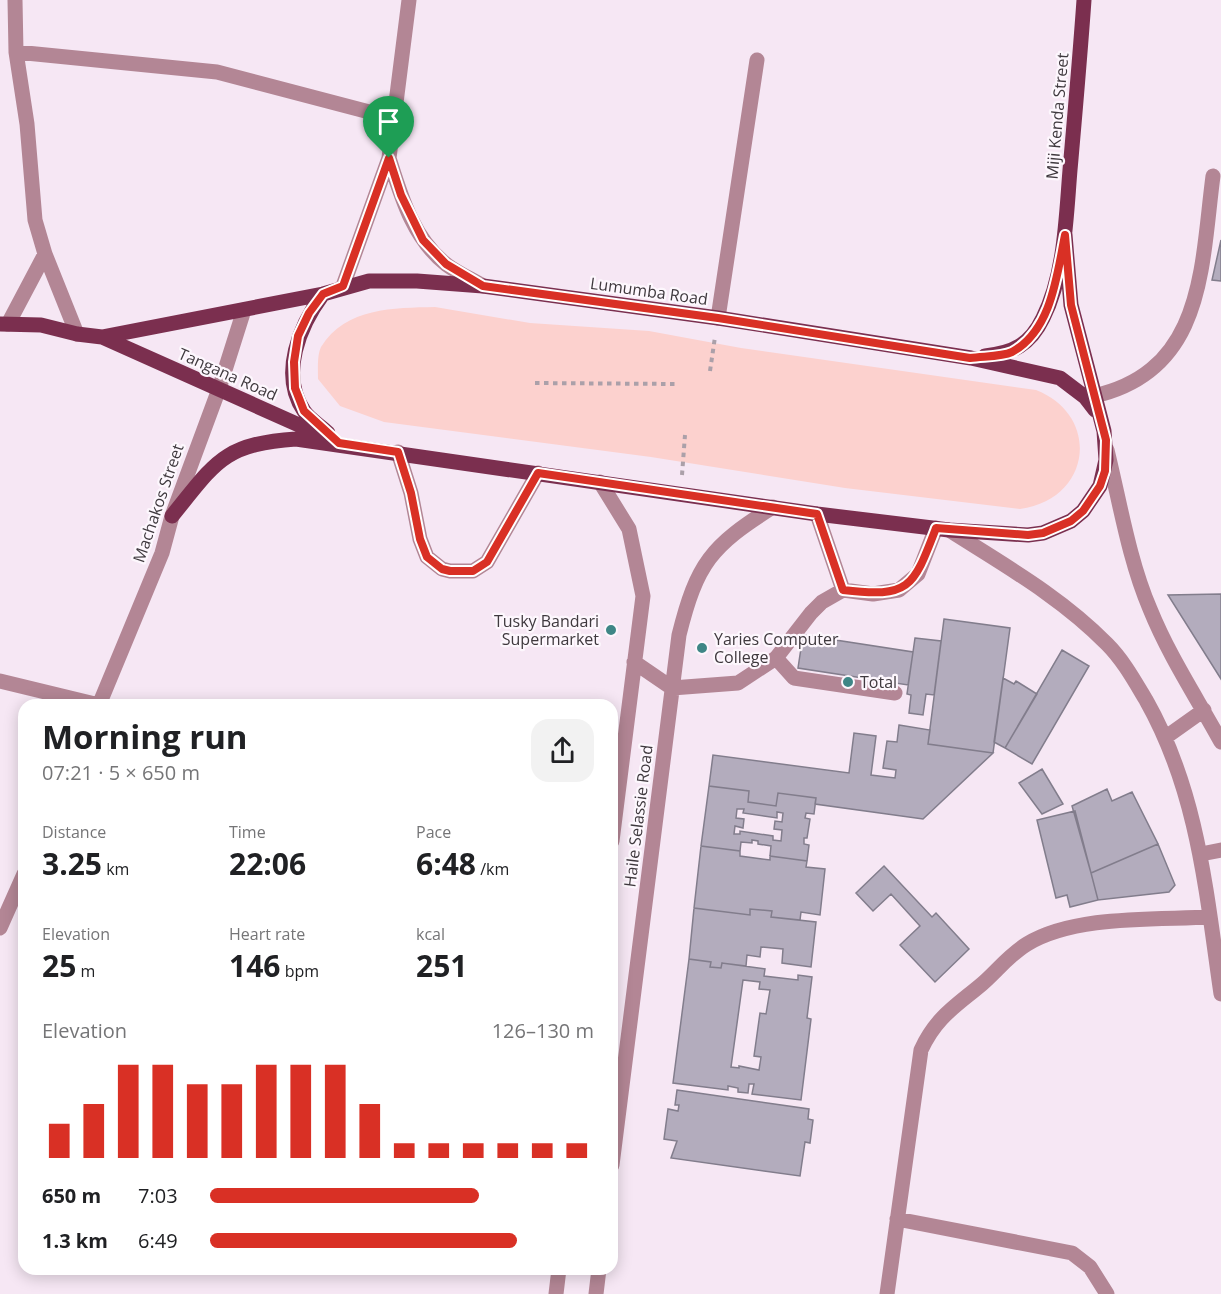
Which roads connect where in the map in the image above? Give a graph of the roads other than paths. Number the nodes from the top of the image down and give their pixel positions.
1 (15, 0) edge
2 (409, 0) edge
3 (1084, 0) edge
4 (16, 52) junction
5 (757, 60) dead end
6 (396, 119) junction
7 (389, 158) junction
8 (1213, 176) dead end
9 (1065, 235) junction
10 (45, 255) junction
11 (343, 286) junction
12 (483, 286) junction
13 (323, 294) junction
14 (244, 310) junction
15 (718, 318) junction
16 (4, 324) edge
17 (76, 334) junction
18 (102, 337) junction
19 (970, 358) junction
20 (219, 388) junction
21 (1094, 396) junction
22 (1104, 431) junction
23 (339, 443) junction
24 (1107, 450) junction
25 (398, 452) junction
26 (538, 473) junction
27 (600, 482) junction
28 (773, 507) junction
29 (817, 514) junction
30 (172, 516) junction
31 (942, 529) junction
32 (843, 590) junction
33 (776, 658) junction
34 (634, 662) junction
35 (0, 681) edge
36 (672, 688) junction
37 (895, 693) dead end
38 (74, 699) edge
39 (101, 699) edge
40 (1204, 710) junction
41 (1166, 737) junction
42 (1221, 742) edge
43 (618, 792) edge
44 (1221, 850) edge
45 (1201, 855) junction
46 (18, 888) edge
47 (1210, 917) junction
48 (0, 928) edge
49 (1221, 994) edge
50 (618, 1117) edge
51 (897, 1219) junction
52 (558, 1275) edge
53 (598, 1275) edge
54 (556, 1294) edge
55 (596, 1294) edge
56 (887, 1294) edge
57 (1107, 1294) edge

1 - 4 street
2 - 6 street
3 - 9 main road, Miji Kenda Street
4 - 6 street
4 - 10 street
5 - 15 street
6 - 7 street
7 - 11 street
7 - 12 street
8 - 21 street
9 - 19 main road, Lumumba Road
9 - 21 main road
10 - 16 street
10 - 17 street
11 - 12 main road, Lumumba Road
11 - 13 main road, Lumumba Road
12 - 15 main road, Lumumba Road
13 - 14 main road, Tangana Road
13 - 23 main road
14 - 18 main road, Tangana Road
14 - 20 street, Machakos Street
15 - 19 main road, Lumumba Road
16 - 17 main road, Tangana Road
17 - 18 main road, Tangana Road
18 - 20 main road, Tangana Road
19 - 22 main road, Lumumba Road
20 - 23 main road, Tangana Road
20 - 30 street, Machakos Street
21 - 22 main road
22 - 24 main road
23 - 25 main road
23 - 30 main road
24 - 31 main road
24 - 40 street
25 - 26 main road
25 - 26 street
26 - 27 main road
27 - 28 main road
27 - 34 street, Haile Selassie Road
28 - 29 main road
28 - 36 street, Haile Selassie Road
29 - 31 main road
29 - 32 street
30 - 39 street, Machakos Street
31 - 32 street
31 - 41 street
32 - 33 street
33 - 36 street
33 - 37 street
34 - 36 street
34 - 43 street, Haile Selassie Road
35 - 38 street
36 - 50 street, Haile Selassie Road
40 - 41 street
40 - 42 street
41 - 45 street
44 - 45 street
45 - 47 street
46 - 48 street
47 - 49 street
47 - 51 street
51 - 56 street
51 - 57 street
52 - 54 street
53 - 55 street

